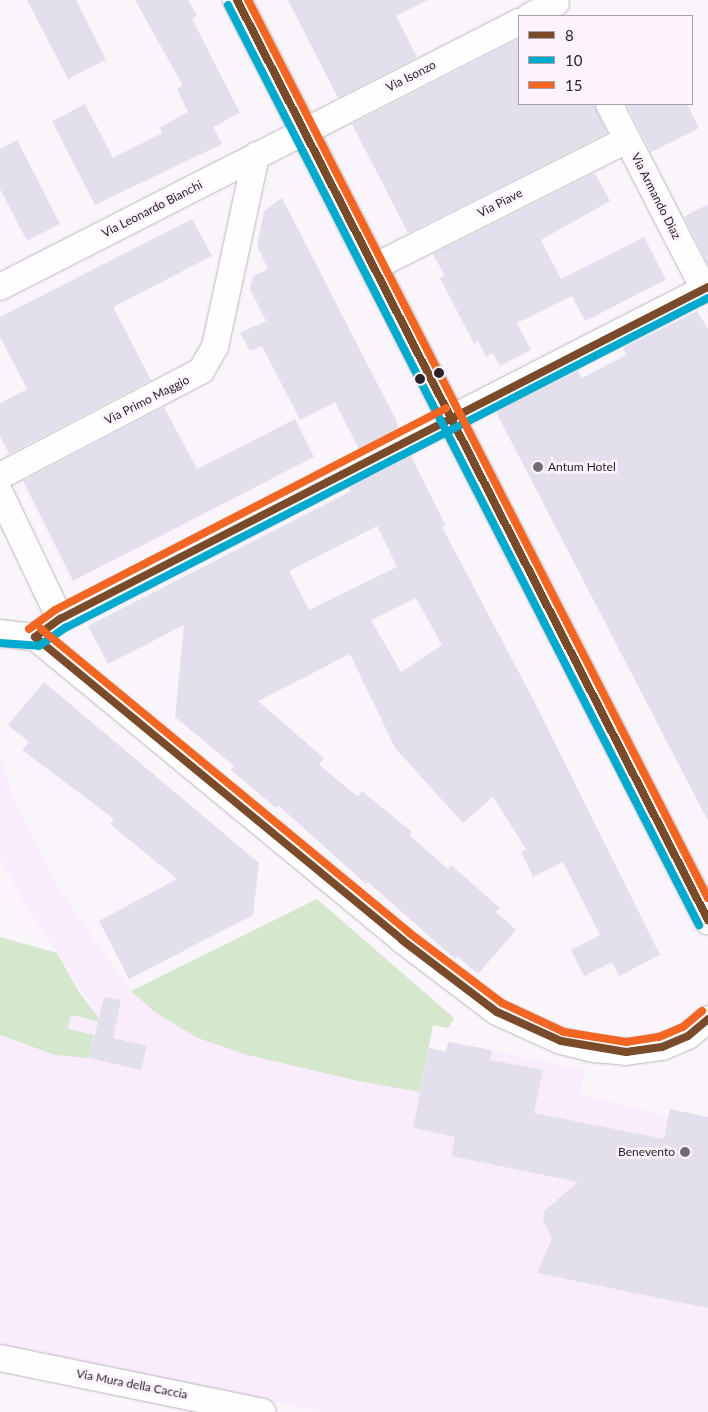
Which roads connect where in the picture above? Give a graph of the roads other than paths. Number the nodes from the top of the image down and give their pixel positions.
1 (237, 0) edge
2 (558, 6) edge
3 (533, 15) edge
4 (518, 23) edge
5 (609, 105) edge
6 (304, 130) junction
7 (627, 140) junction
8 (256, 155) junction
9 (374, 267) junction
10 (0, 287) edge
11 (706, 288) edge
12 (451, 417) junction
13 (0, 476) edge
14 (0, 493) edge
15 (60, 619) junction
16 (0, 633) edge
17 (35, 637) junction
18 (708, 920) edge
19 (708, 1019) edge
20 (0, 1358) edge
21 (263, 1412) edge

1 - 6 street
2 - 3 street
4 - 6 street, Via Isonzo
5 - 7 street, Via Armando Diaz
6 - 8 street, Via Leonardo Bianchi
6 - 9 street
7 - 9 street, Via Piave
7 - 11 street, Via Armando Diaz
8 - 10 street, Via Leonardo Bianchi
8 - 13 street, Via Primo Maggio
9 - 12 street
11 - 12 street
12 - 15 street
12 - 18 street
14 - 15 street
15 - 17 street
16 - 17 street
17 - 19 street
20 - 21 street, Via Mura della Caccia

